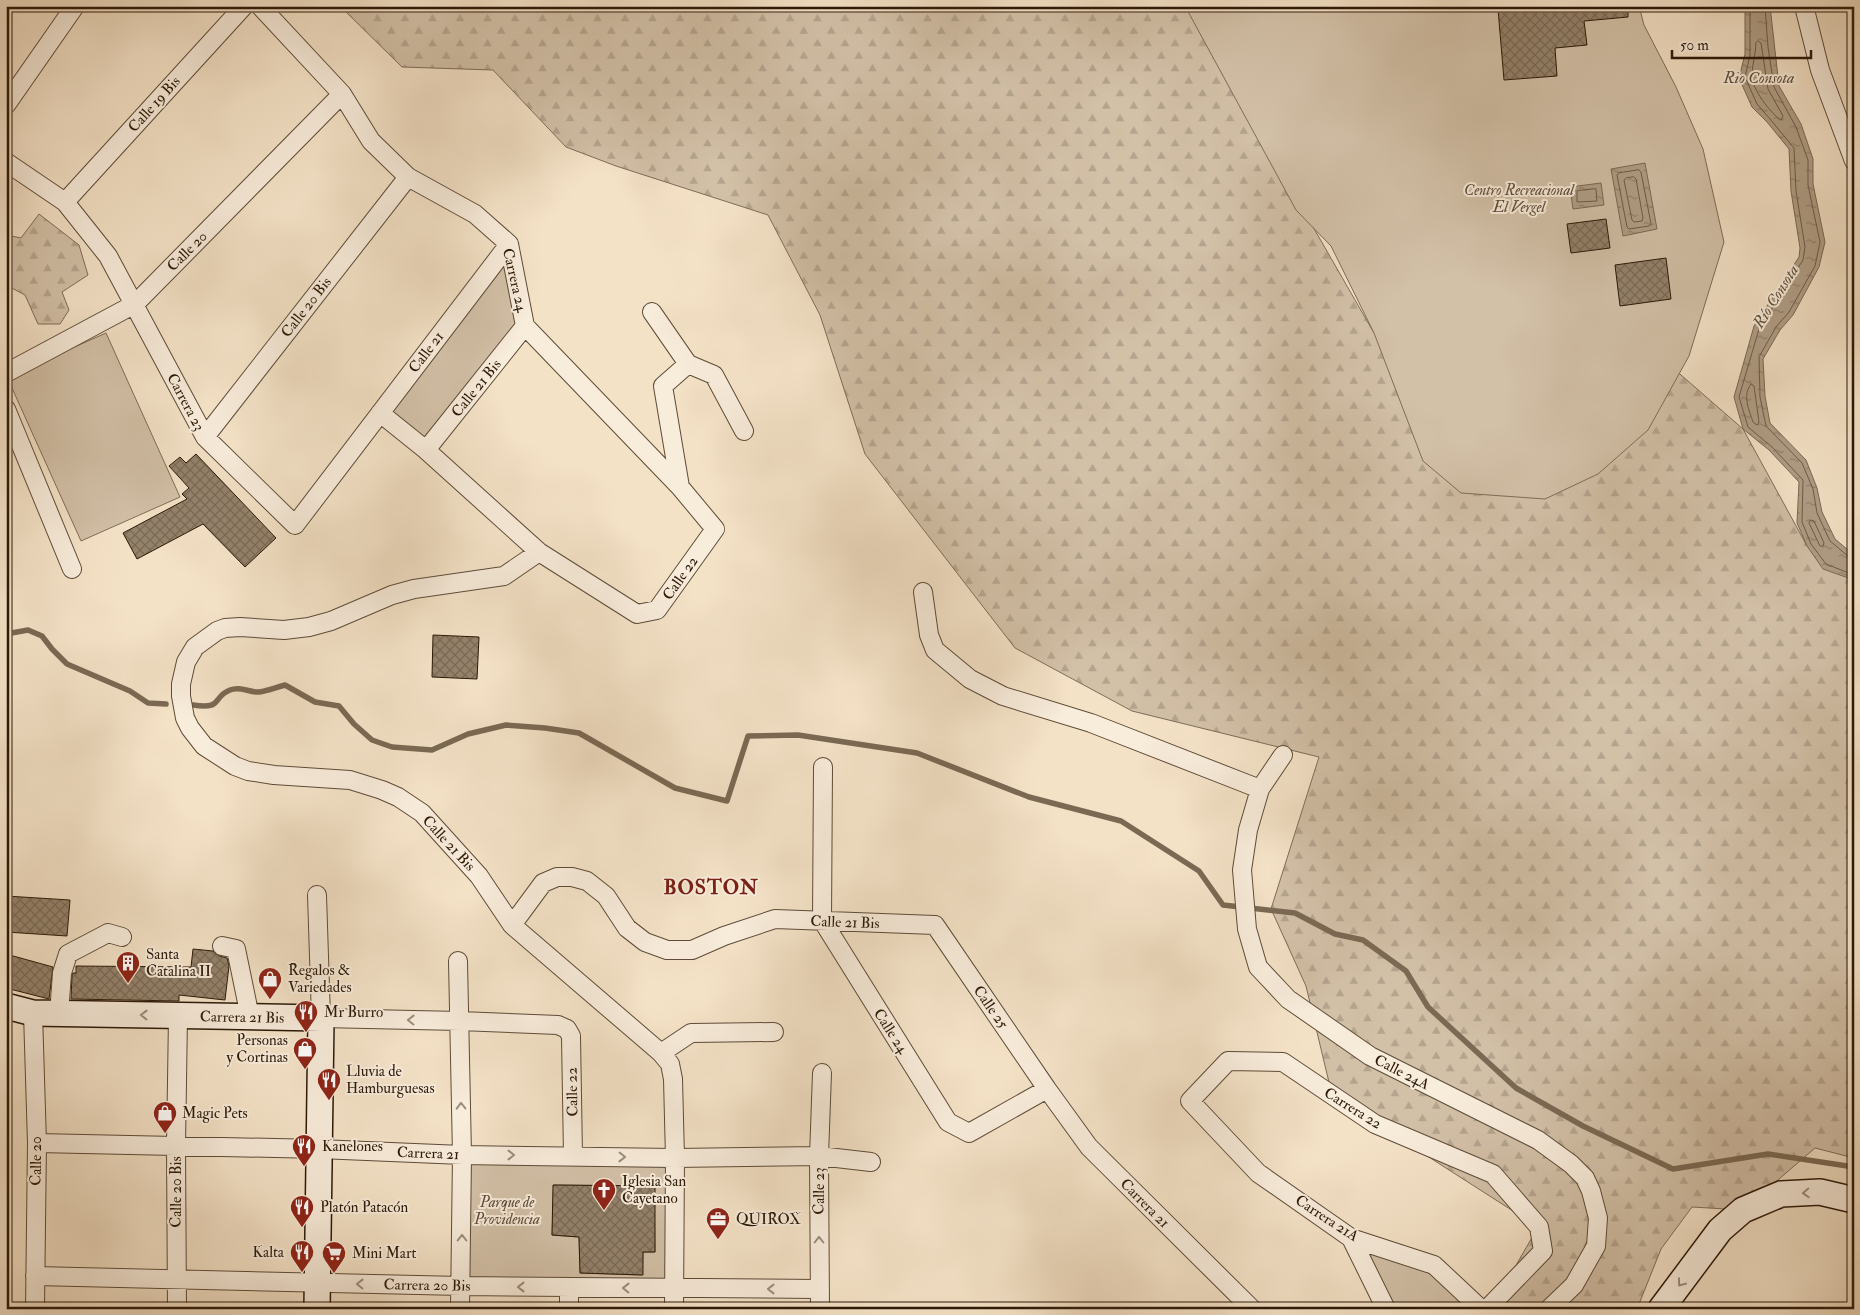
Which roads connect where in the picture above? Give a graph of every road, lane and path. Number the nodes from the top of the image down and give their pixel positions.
1 (75, 6) edge
2 (244, 6) edge
3 (260, 6) edge
4 (1804, 6) edge
5 (342, 94) junction
6 (6, 105) edge
7 (1854, 161) edge
8 (6, 162) edge
9 (408, 177) junction
10 (64, 202) junction
11 (509, 244) junction
12 (135, 304) junction
13 (652, 312) dead end
14 (525, 326) junction
15 (688, 364) junction
16 (6, 373) edge
17 (6, 409) edge
18 (380, 413) junction
19 (744, 431) dead end
20 (205, 437) junction
21 (426, 450) junction
22 (680, 488) junction
23 (715, 529) joint
24 (539, 552) junction
25 (72, 569) dead end
26 (923, 592) dead end
27 (1282, 755) dead end
28 (823, 767) dead end
29 (1260, 789) junction
30 (317, 894) dead end
31 (822, 920) junction
32 (512, 925) junction
33 (935, 926) joint
34 (122, 937) dead end
35 (222, 946) dead end
36 (458, 961) dead end
37 (6, 1006) edge
38 (33, 1014) junction
39 (59, 1014) junction
40 (178, 1016) junction
41 (250, 1017) junction
42 (320, 1018) junction
43 (460, 1021) junction
44 (567, 1029) joint
45 (774, 1032) dead end
46 (661, 1053) junction
47 (822, 1073) dead end
48 (1047, 1090) junction
49 (1190, 1101) joint
50 (37, 1143) junction
51 (176, 1146) junction
52 (320, 1149) junction
53 (462, 1155) junction
54 (573, 1156) junction
55 (819, 1156) junction
56 (675, 1158) junction
57 (871, 1162) dead end
58 (1854, 1200) edge
59 (1352, 1238) junction
60 (35, 1276) junction
61 (177, 1280) junction
62 (317, 1283) junction
63 (461, 1286) junction
64 (569, 1287) junction
65 (674, 1288) junction
66 (820, 1289) junction
67 (35, 1309) edge
68 (176, 1309) edge
69 (317, 1309) edge
70 (460, 1309) edge
71 (569, 1309) edge
72 (674, 1309) edge
73 (820, 1309) edge
74 (1252, 1309) edge
75 (1386, 1309) edge
76 (1481, 1309) edge
77 (1487, 1309) edge
78 (1549, 1309) edge
79 (1661, 1309) edge

1 - 6 street
2 - 10 street, Calle 19 Bis
3 - 5 street, Carrera 24
4 - 7 street
5 - 9 street, Carrera 24
5 - 12 street, Calle 20
8 - 10 street, Carrera 23
9 - 11 street, Carrera 24
9 - 20 street, Calle 20 Bis
10 - 12 street, Carrera 23
11 - 14 street, Carrera 24
11 - 18 street, Calle 21
12 - 16 street, Calle 20
12 - 20 street, Carrera 23
13 - 15 street
14 - 21 street, Calle 21 Bis
14 - 22 street, Carrera 24
15 - 19 street
15 - 22 street
17 - 25 street
18 - 20 street, Carrera 23
18 - 21 street
21 - 24 street
22 - 23 street, Carrera 24
23 - 24 street, Calle 22
24 - 32 street, Calle 21 Bis
26 - 29 street
27 - 29 street, Calle 24A
28 - 31 street
29 - 78 street, Calle 24A
30 - 42 street
31 - 32 street, Calle 21 Bis
31 - 33 street, Calle 21 Bis
31 - 48 street, Calle 24
32 - 46 street
33 - 48 street, Calle 25
34 - 39 street
35 - 41 street
36 - 43 street
37 - 38 main road, Carrera 21 Bis
38 - 39 main road, Carrera 21 Bis
38 - 50 street, Calle 20
40 -> 39 main road, Carrera 21 Bis
40 - 41 main road, Carrera 21 Bis
40 - 51 street, Calle 20 Bis
41 - 42 main road, Carrera 21 Bis
43 -> 42 street, Carrera 21 Bis
42 - 52 main road
43 - 44 street, Carrera 21 Bis
53 -> 43 street
44 - 54 street, Calle 22
45 - 46 street
46 - 56 street
47 - 55 street, Calle 23
48 - 74 street, Carrera 21
49 - 59 street, Carrera 21A
49 - 77 street, Carrera 22
50 - 51 street, Carrera 21
50 - 60 street, Calle 20
51 - 52 street, Carrera 21
51 - 61 street, Calle 20 Bis
52 - 53 street, Carrera 21
52 - 62 main road
53 -> 54 street, Carrera 21
63 -> 53 street
54 -> 56 street, Carrera 21
55 - 56 street, Carrera 21
55 - 57 street, Carrera 21
66 -> 55 street, Calle 23
56 - 65 street
58 -> 79 main road
59 - 75 street
59 - 76 street, Carrera 21A
60 - 61 street, Carrera 20 Bis
60 - 67 street, Calle 20
61 - 62 street, Carrera 20 Bis
61 - 68 street, Calle 20 Bis
63 -> 62 street, Carrera 20 Bis
62 - 69 main road
64 -> 63 street, Carrera 20 Bis
63 - 70 street
65 -> 64 street, Carrera 20 Bis
64 - 71 street
66 -> 65 street, Carrera 20 Bis
65 - 72 street
66 - 73 street, Calle 23

